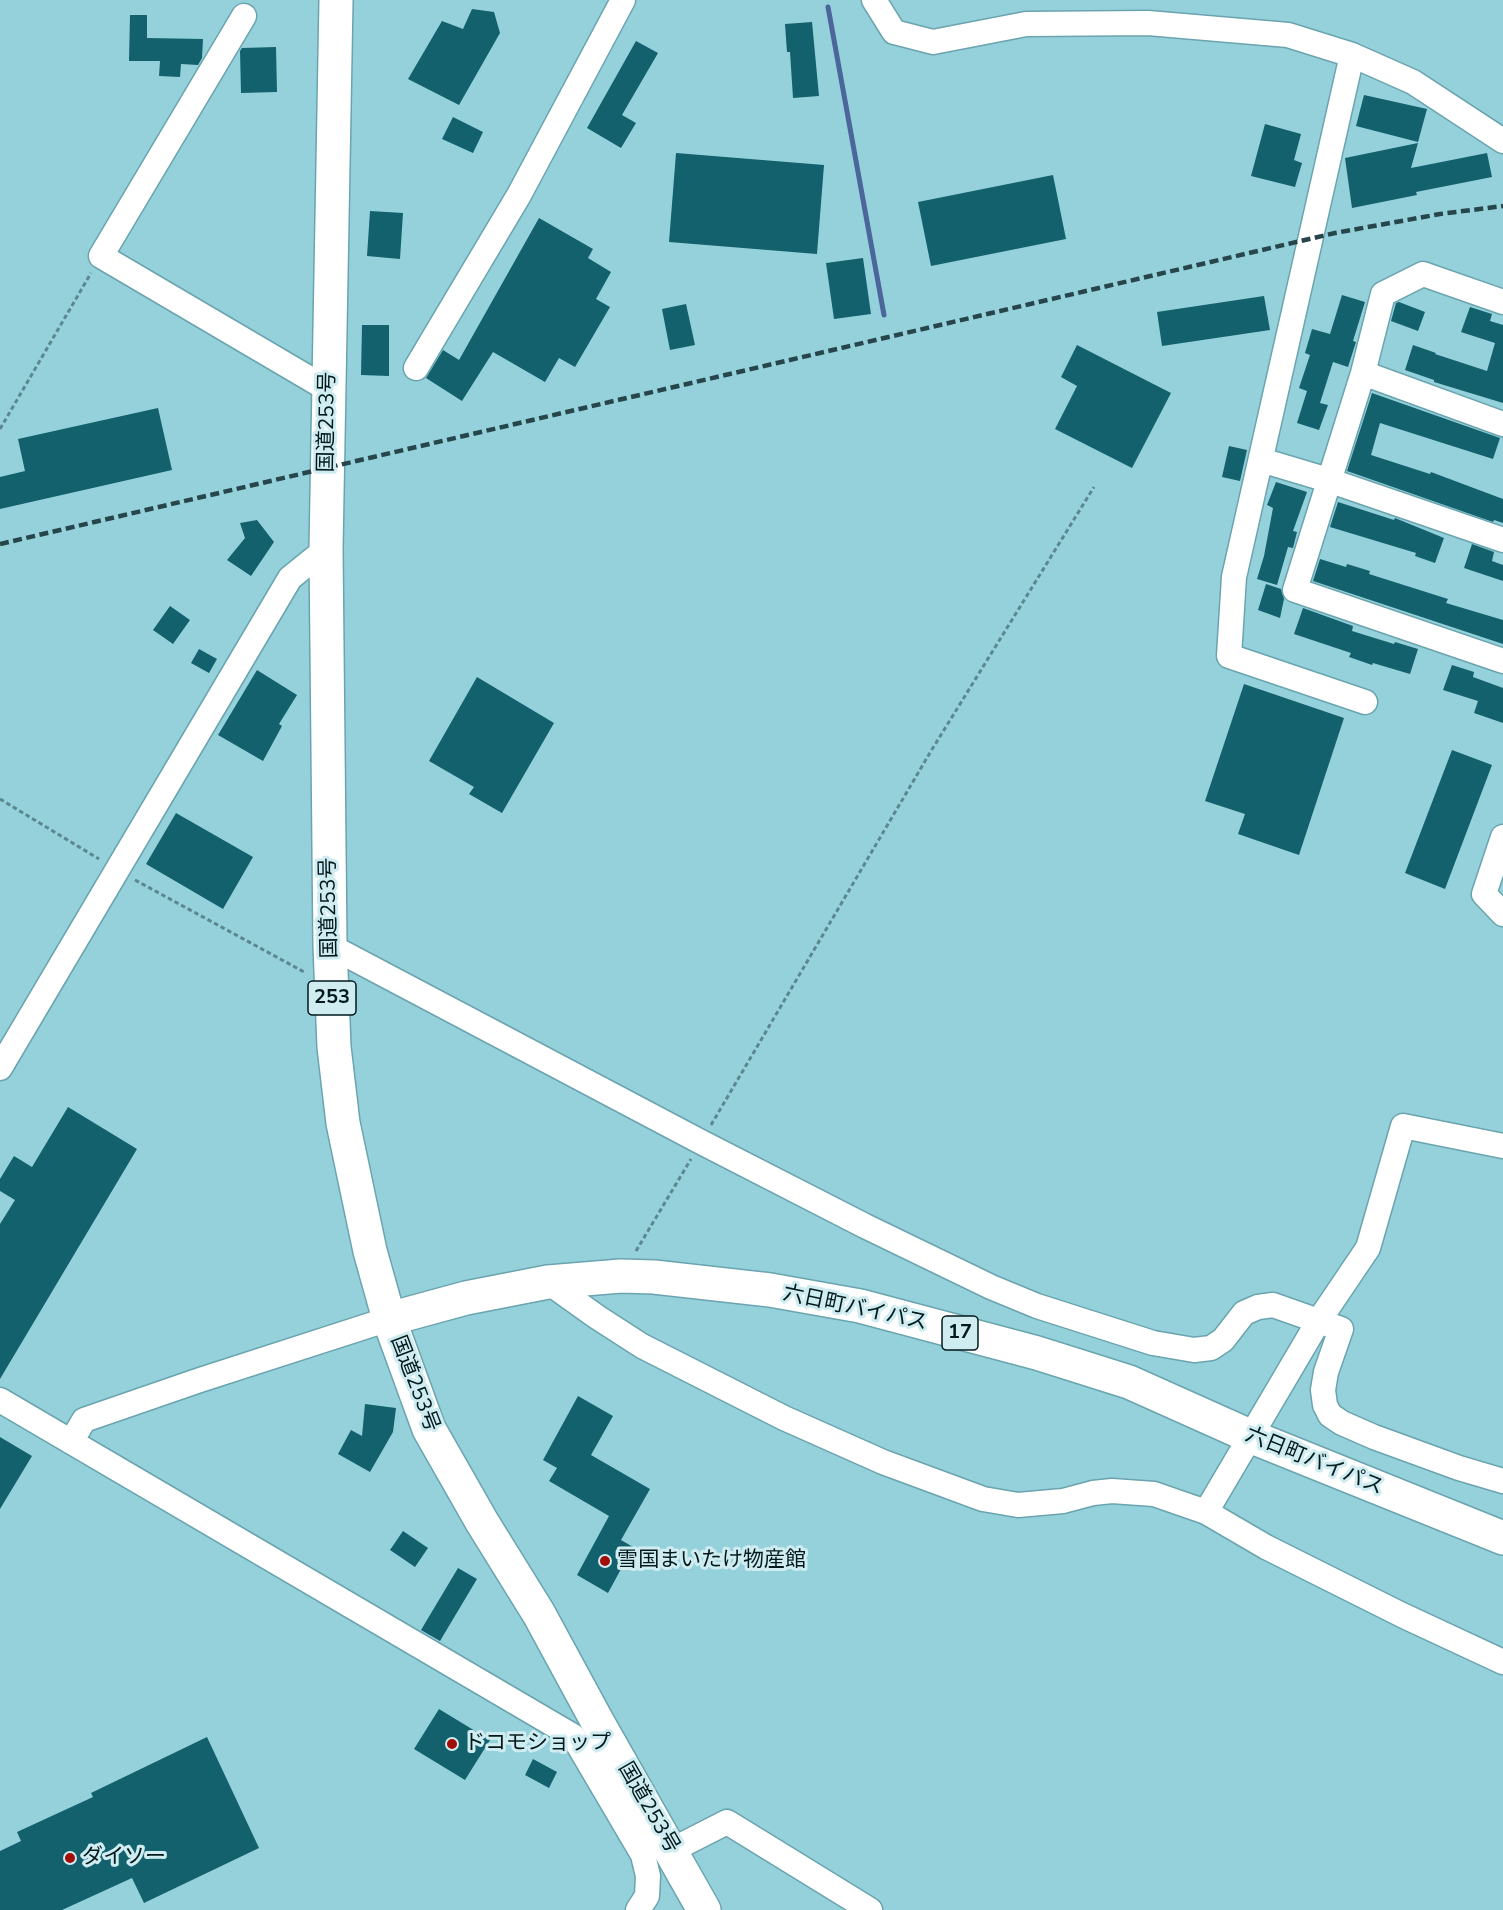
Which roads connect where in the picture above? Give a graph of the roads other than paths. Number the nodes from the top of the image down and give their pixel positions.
1 (336, 0) edge
2 (623, 0) edge
3 (874, 0) edge
4 (244, 16) dead end
5 (1352, 54) junction
6 (1503, 141) edge
7 (1503, 302) edge
8 (416, 368) dead end
9 (1363, 373) junction
10 (329, 390) junction
11 (1503, 424) edge
12 (1261, 460) junction
13 (1328, 480) junction
14 (1503, 540) edge
15 (326, 549) junction
16 (1503, 661) edge
17 (1365, 702) dead end
18 (1503, 837) edge
19 (1503, 914) edge
20 (330, 946) junction
21 (0, 1068) edge
22 (1503, 1146) edge
23 (548, 1282) junction
24 (389, 1319) junction
25 (1318, 1322) junction
26 (0, 1400) edge
27 (1252, 1437) junction
28 (71, 1442) junction
29 (1503, 1481) edge
30 (1206, 1512) junction
31 (1503, 1538) edge
32 (1503, 1662) edge
33 (585, 1729) junction
34 (672, 1850) junction
35 (638, 1910) edge
36 (704, 1910) edge
37 (870, 1910) edge

1 - 10 highway, 国道253号 / 253
2 - 8 street
3 - 5 street
4 - 10 street
5 - 6 street
5 - 12 street
7 - 9 street
9 - 11 street
9 - 13 street
10 - 15 highway, 国道253号 / 253
12 - 13 street
12 - 17 street
13 - 14 street
13 - 16 street
15 - 20 highway, 国道253号 / 253
15 - 21 street
18 - 19 street
20 - 24 highway, 国道253号 / 253
20 - 25 street
22 - 25 street
23 - 24 highway, 六日町バイパス / 17
23 - 27 highway, 六日町バイパス / 17
23 - 30 street
24 - 28 street
24 - 33 highway, 国道253号 / 253
25 - 27 street
25 - 29 street
26 - 28 street
27 - 30 street
27 - 31 highway, 六日町バイパス / 17
28 - 33 street
30 - 32 street
33 - 34 highway, 国道253号 / 253
33 - 35 street
34 - 36 highway, 国道253号 / 253
34 - 37 street

